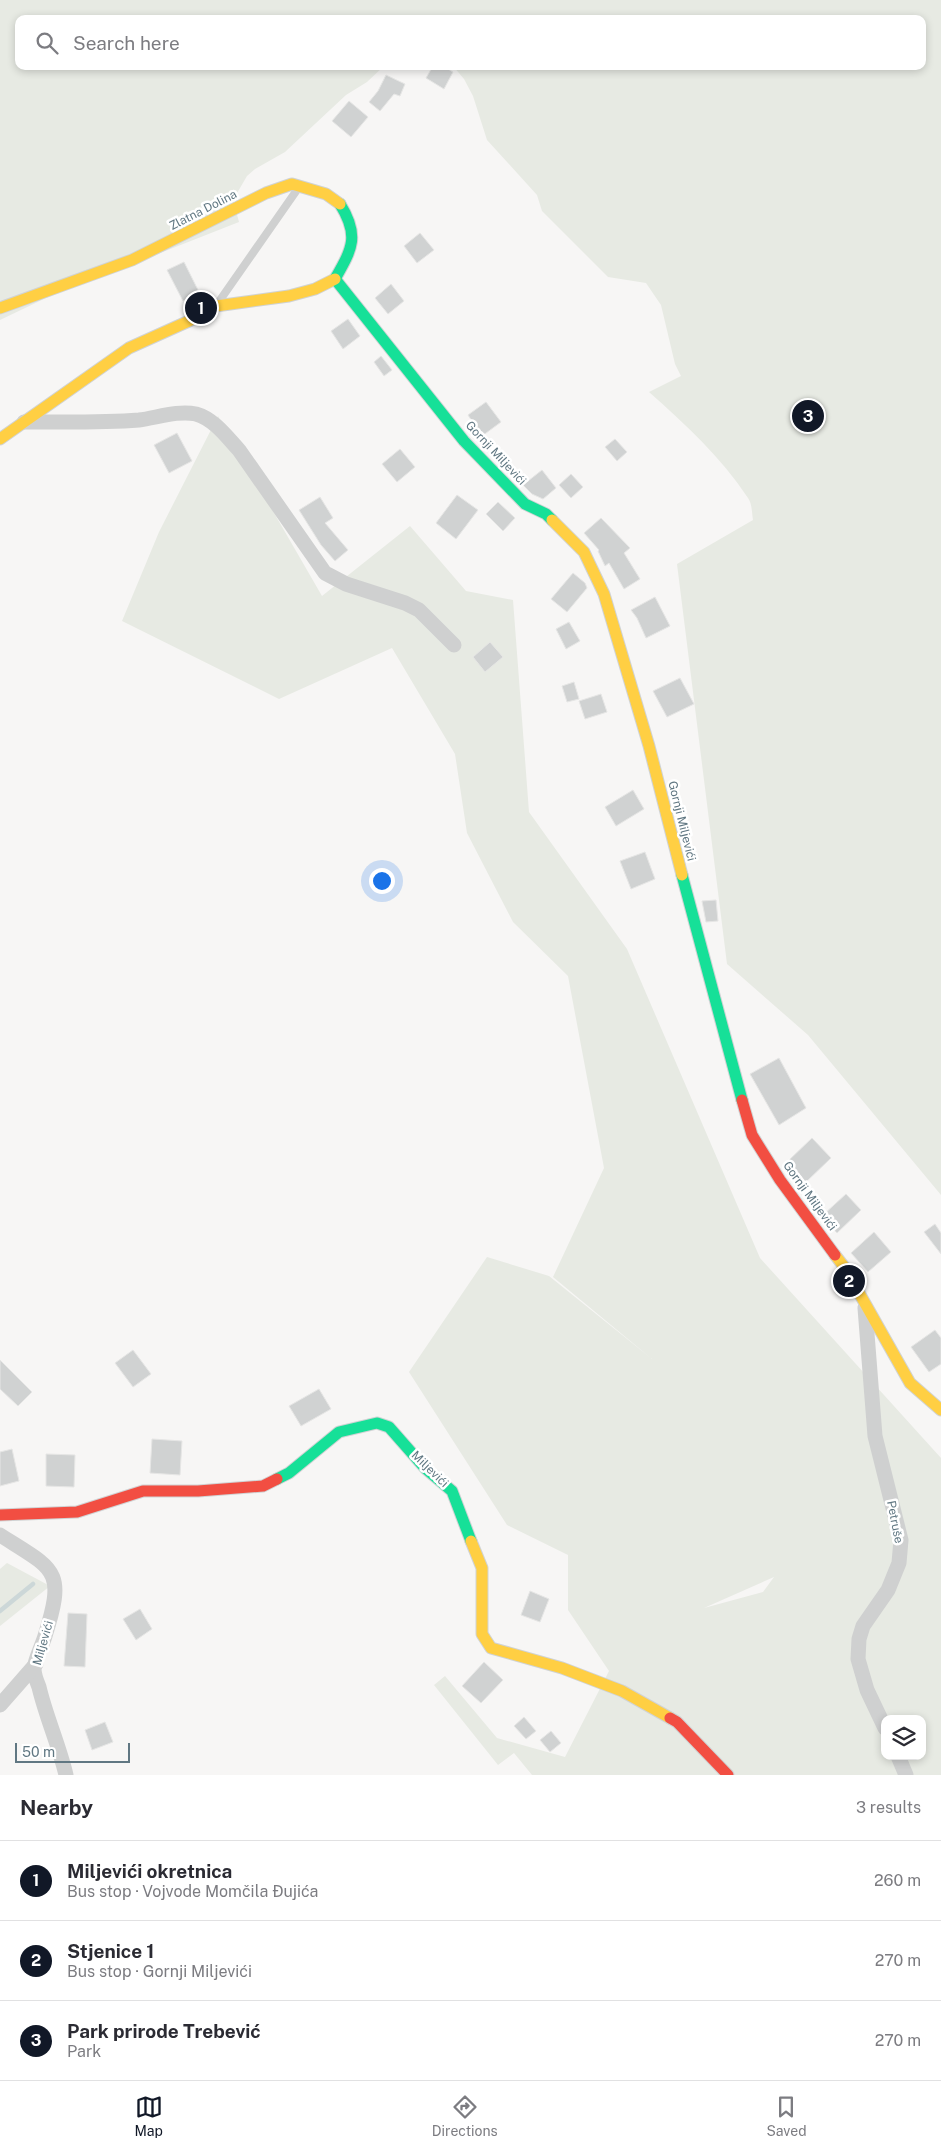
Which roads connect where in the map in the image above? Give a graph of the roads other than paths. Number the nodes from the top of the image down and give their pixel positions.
1 (300, 185) junction
2 (335, 279) junction
3 (216, 306) junction
4 (0, 308) edge
5 (24, 422) junction
6 (0, 439) edge
7 (454, 645) dead end
8 (865, 1302) junction
9 (941, 1410) edge
10 (0, 1515) edge
11 (0, 1535) edge
12 (36, 1664) junction
13 (0, 1705) edge
14 (881, 1720) edge
15 (900, 1760) edge
16 (66, 1775) edge
17 (728, 1775) edge
18 (906, 1775) edge

1 - 2 street, Zlatna Dolina
1 - 3 lane
1 - 4 street, Zlatna Dolina
2 - 3 street
2 - 8 street, Gornji Miljevići
3 - 5 street
5 - 6 street
5 - 7 street
8 - 9 street, Gornji Miljevići
8 - 14 street, Petruše
10 - 17 street, Miljevići
11 - 12 street, Miljevići
12 - 13 street
12 - 16 street, Miljevići
15 - 18 street

